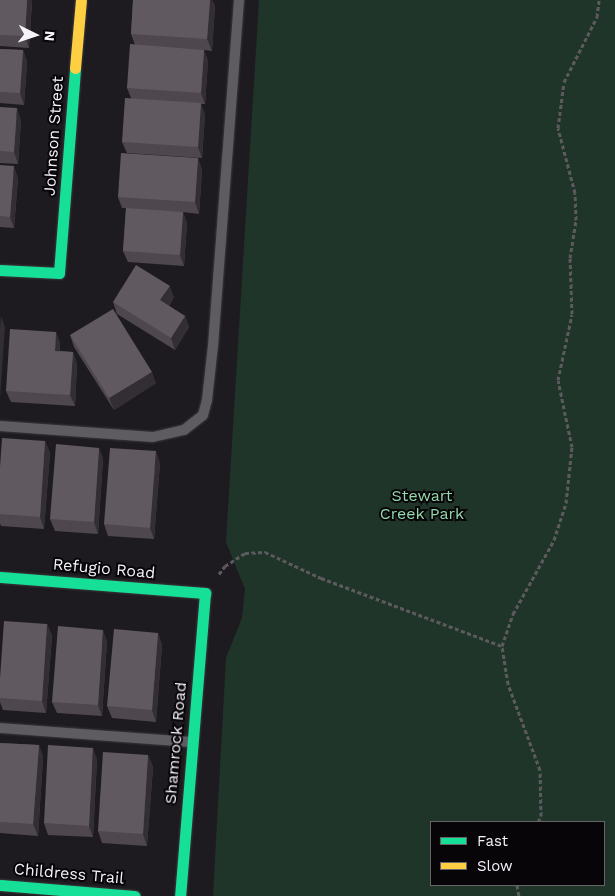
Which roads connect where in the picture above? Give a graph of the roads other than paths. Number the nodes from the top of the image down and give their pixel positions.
1 (81, 0) edge
2 (239, 0) edge
3 (0, 270) edge
4 (0, 426) edge
5 (0, 577) edge
6 (205, 593) joint
7 (0, 728) edge
8 (193, 742) junction
9 (0, 885) edge
10 (135, 896) edge
11 (180, 896) edge

1 - 3 street, Johnson Street
2 - 4 lane
5 - 6 street, Refugio Road
6 - 8 street, Shamrock Road
7 - 8 lane
8 - 11 street, Shamrock Road
9 - 10 street, Childress Trail

